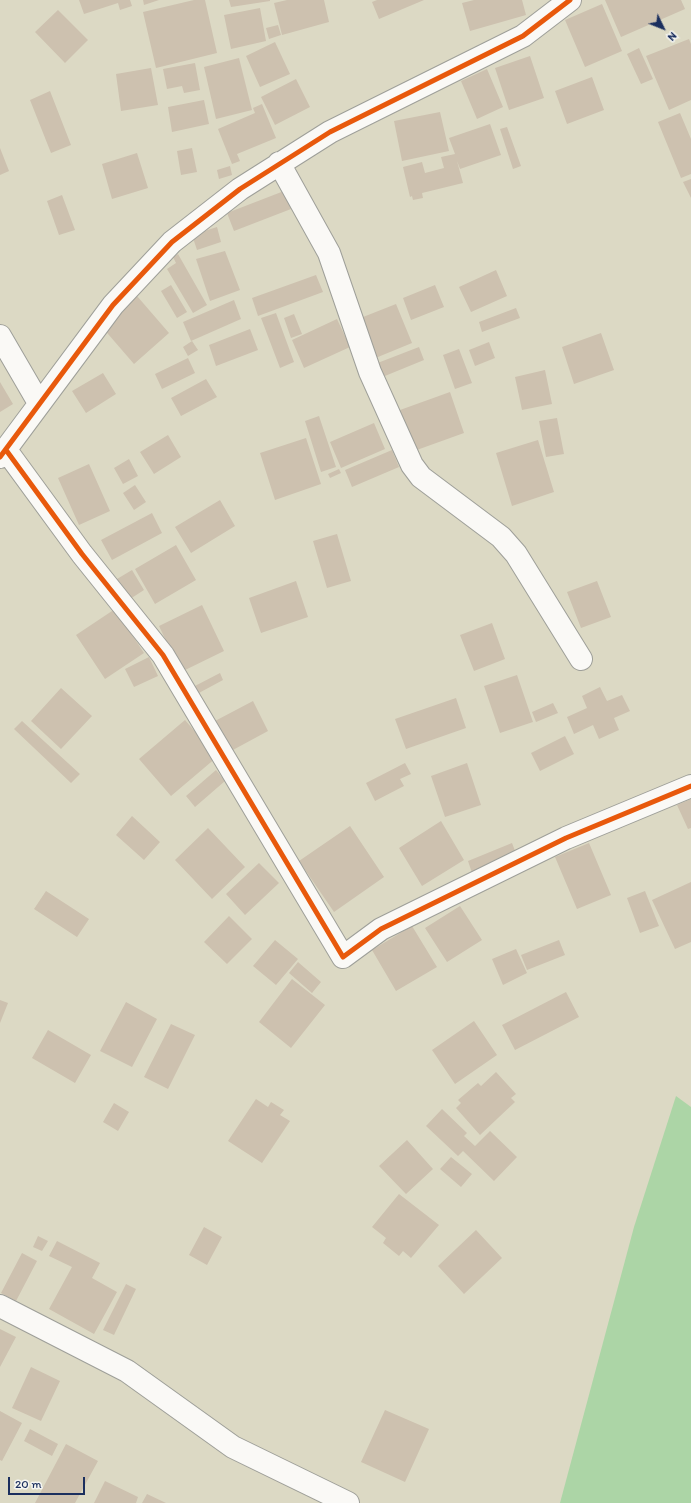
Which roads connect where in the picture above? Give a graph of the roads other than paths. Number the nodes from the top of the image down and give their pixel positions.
1 (570, 0) edge
2 (279, 163) junction
3 (0, 336) edge
4 (39, 403) junction
5 (3, 453) edge
6 (581, 659) dead end
7 (691, 786) edge
8 (0, 1306) edge
9 (348, 1503) edge

1 - 2 street
2 - 4 street
2 - 6 street
3 - 4 street
4 - 5 street
5 - 7 street
8 - 9 street

